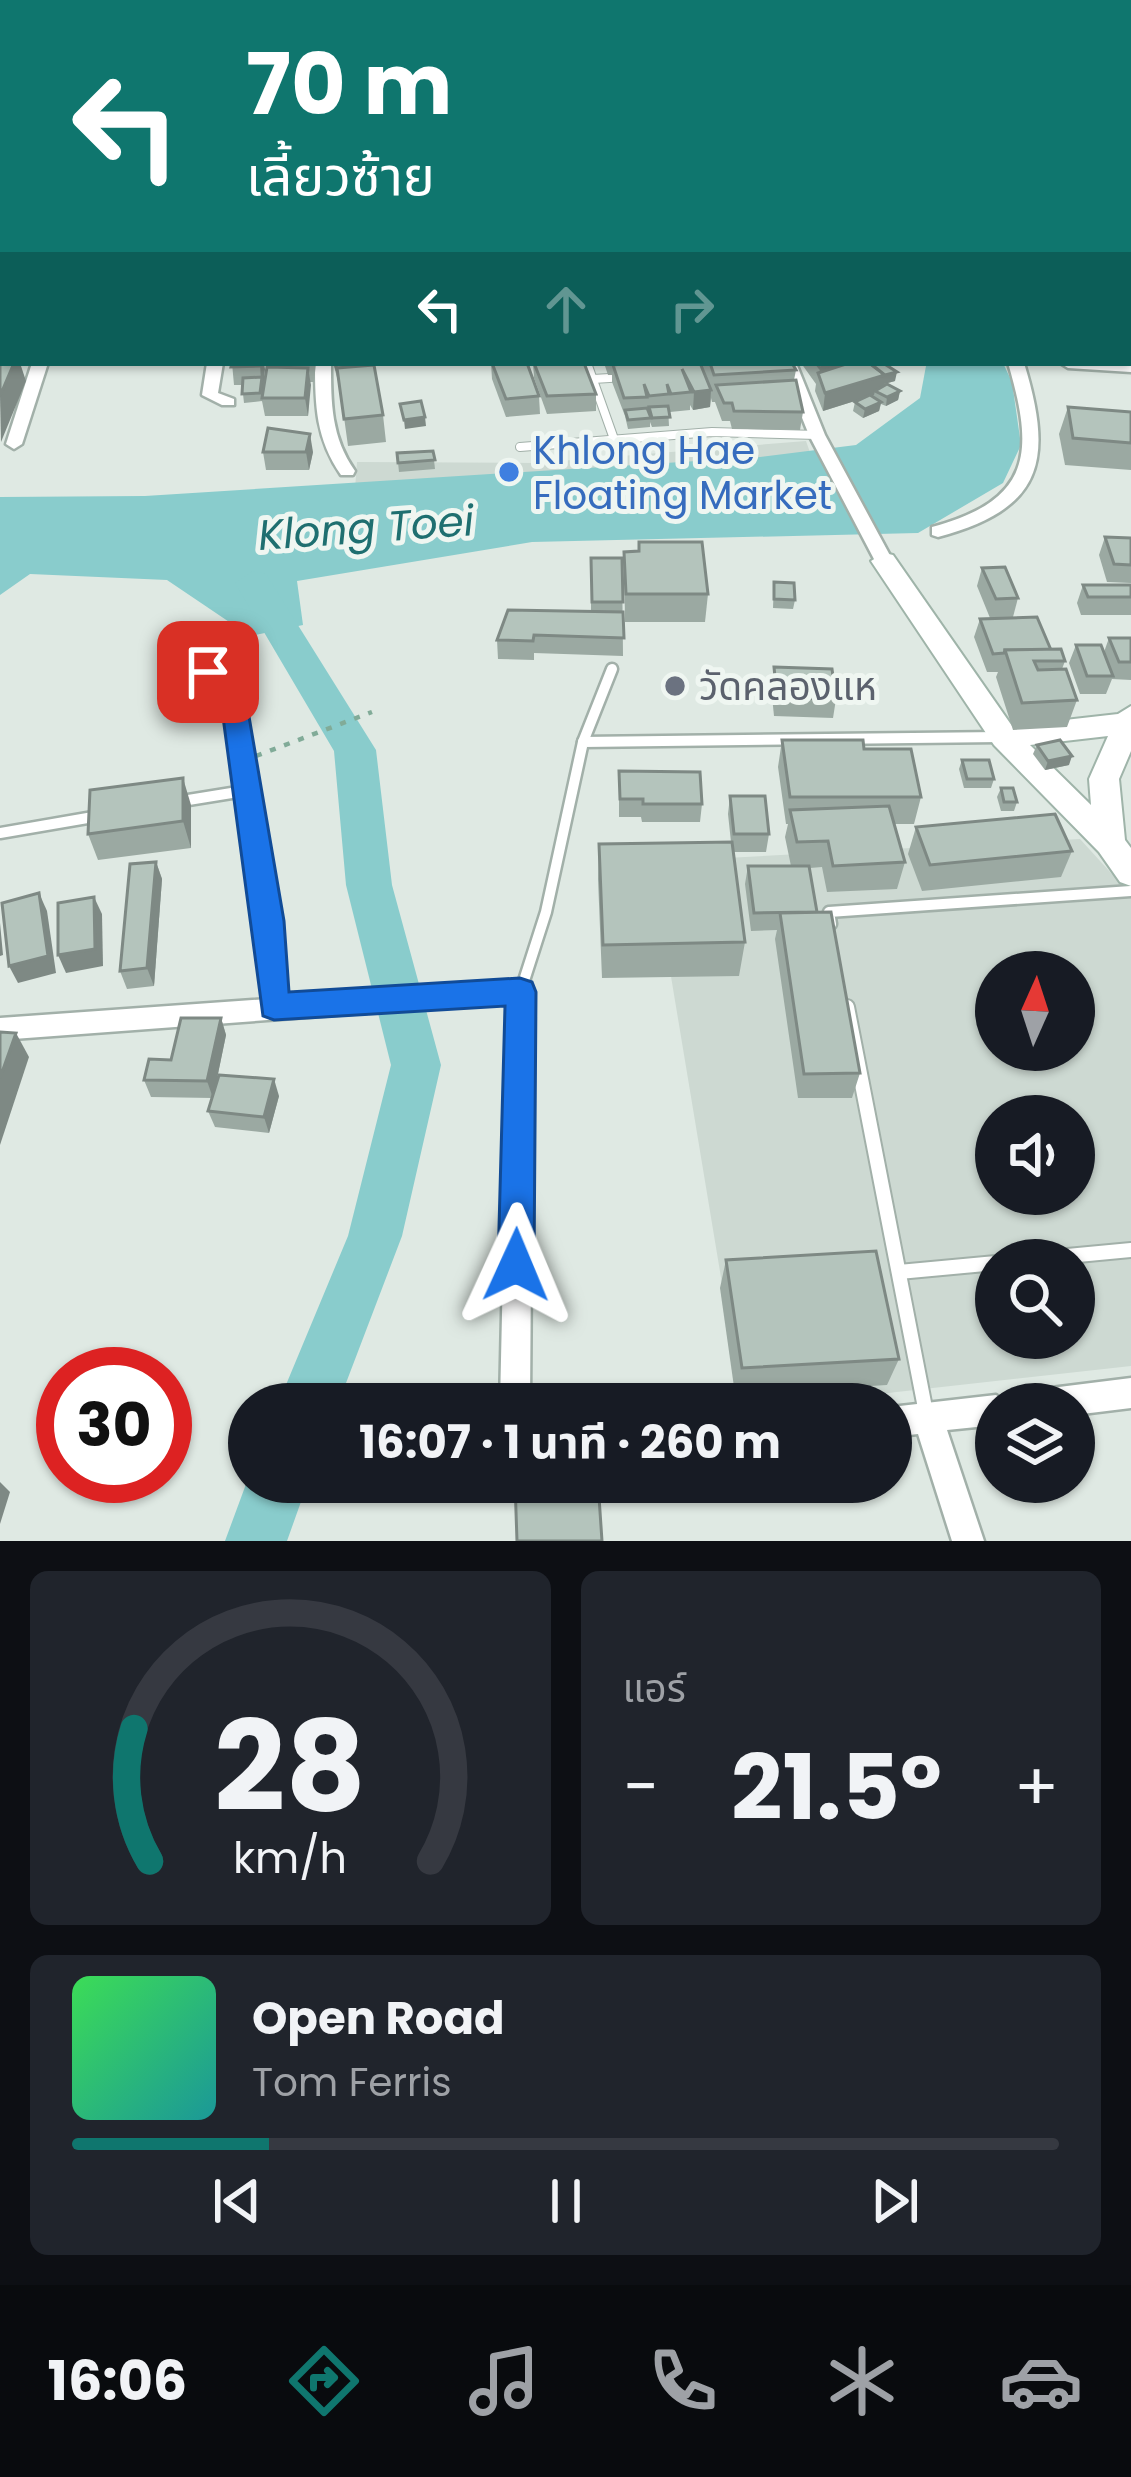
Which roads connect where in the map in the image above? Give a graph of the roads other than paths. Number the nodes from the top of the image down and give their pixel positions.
1 (39, 366) edge
2 (215, 366) edge
3 (323, 366) edge
4 (588, 366) edge
5 (789, 366) edge
6 (1024, 368) edge
7 (635, 376) edge
8 (593, 380) junction
9 (228, 402) dead end
10 (614, 440) junction
11 (820, 440) junction
12 (14, 444) dead end
13 (520, 447) dead end
14 (347, 471) dead end
15 (938, 532) dead end
16 (884, 561) joint
17 (613, 669) dead end
18 (208, 672) dead end
19 (1128, 722) edge
20 (1004, 737) junction
21 (583, 742) junction
22 (250, 790) junction
23 (159, 806) edge
24 (113, 813) edge
25 (0, 833) edge
26 (1110, 843) junction
27 (1131, 873) edge
28 (1131, 891) edge
29 (833, 934) edge
30 (842, 980) edge
31 (520, 992) junction
32 (274, 1006) junction
33 (0, 1029) edge
34 (1131, 1250) edge
35 (1095, 1253) edge
36 (975, 1265) edge
37 (899, 1272) junction
38 (515, 1383) edge
39 (1131, 1393) edge
40 (1095, 1398) edge
41 (975, 1412) edge
42 (928, 1418) junction
43 (912, 1420) edge
44 (968, 1541) edge

1 - 12 street
2 - 9 street
3 - 14 street
4 - 8 lane
5 - 11 street
6 - 15 street
7 - 8 lane
8 - 10 lane
10 - 11 lane
10 - 13 lane
11 - 16 street
16 - 20 street
17 - 21 lane
18 - 22 lane
19 - 20 street
19 - 26 street
20 - 21 lane
20 - 26 street
21 - 31 lane
22 - 23 lane
22 - 32 lane
24 - 25 lane
26 - 27 street
28 - 29 lane
30 - 37 lane
31 - 32 street
31 - 38 street
32 - 33 street
34 - 35 lane
36 - 37 lane
37 - 42 lane
39 - 40 street
41 - 42 street
42 - 43 street
42 - 44 street

